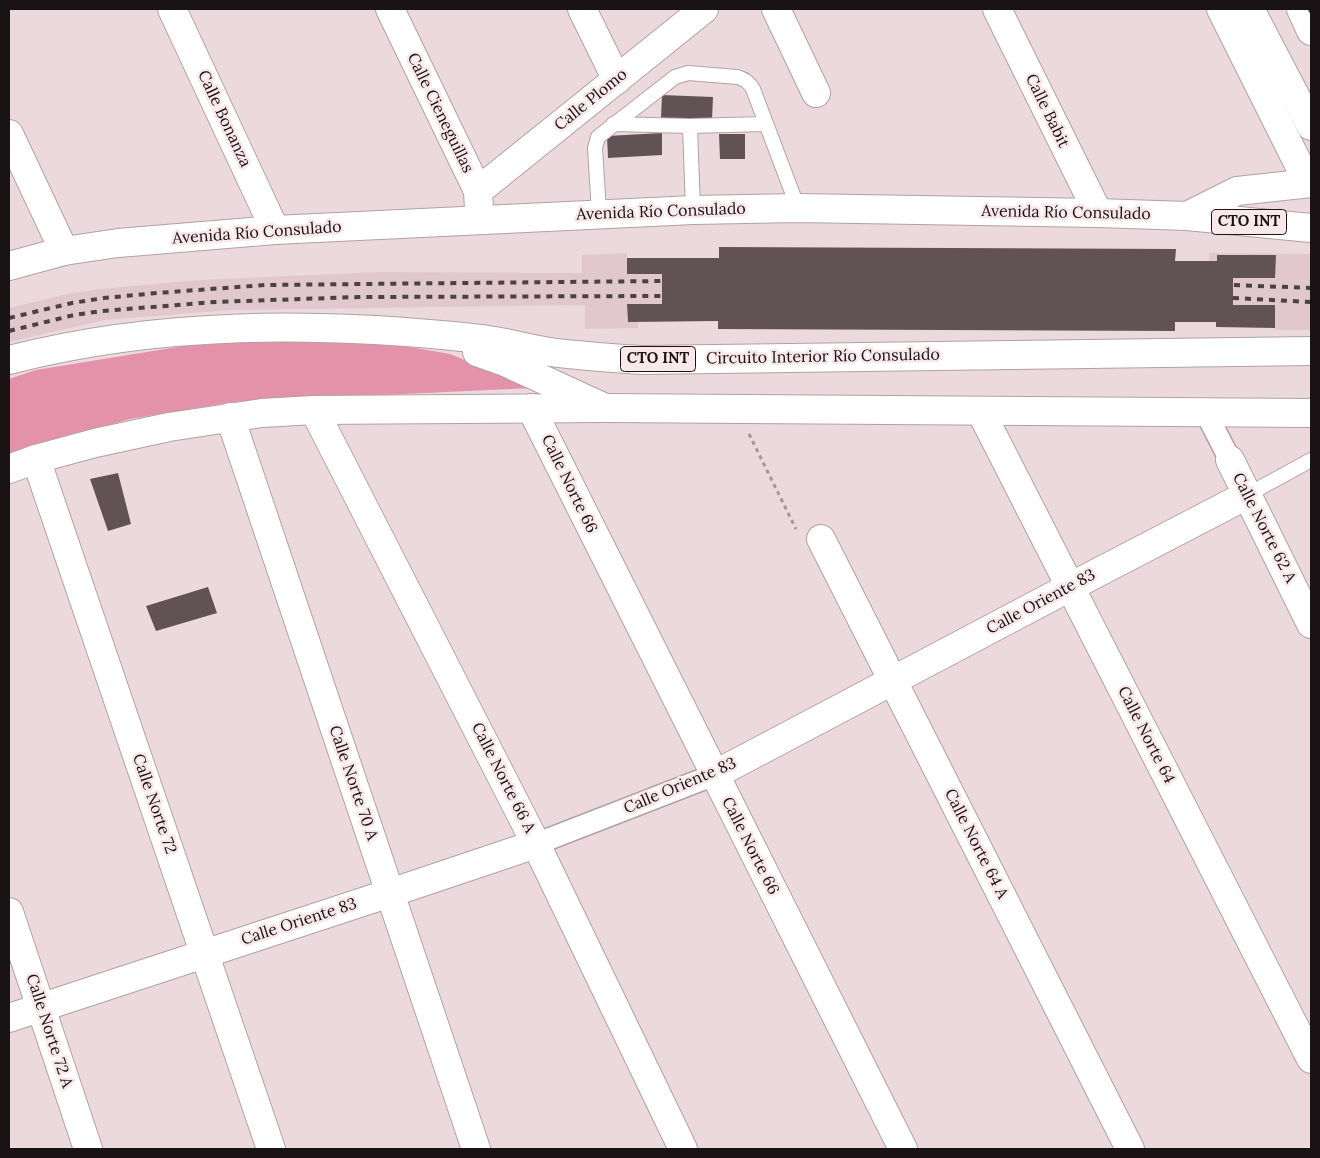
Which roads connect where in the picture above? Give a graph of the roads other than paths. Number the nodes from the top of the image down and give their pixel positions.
1 (172, 9) edge
2 (390, 9) edge
3 (582, 9) edge
4 (704, 9) edge
5 (776, 9) edge
6 (997, 9) edge
7 (1220, 9) edge
8 (1250, 9) edge
9 (1300, 9) edge
10 (1311, 30) edge
11 (617, 80) junction
12 (816, 93) dead end
13 (613, 124) junction
14 (765, 124) junction
15 (690, 126) junction
16 (1311, 126) edge
17 (9, 134) edge
18 (1310, 183) edge
19 (478, 190) junction
20 (798, 208) junction
21 (693, 210) junction
22 (599, 213) junction
23 (1098, 213) junction
24 (1187, 216) junction
25 (479, 220) junction
26 (1311, 228) edge
27 (275, 230) junction
28 (64, 251) junction
29 (9, 266) edge
30 (418, 332) junction
31 (1311, 351) edge
32 (9, 360) edge
33 (531, 408) junction
34 (605, 408) junction
35 (314, 410) junction
36 (981, 412) junction
37 (1311, 413) edge
38 (1206, 414) junction
39 (230, 417) junction
40 (36, 459) junction
41 (1230, 460) joint
42 (1311, 460) edge
43 (9, 469) edge
44 (1247, 495) junction
45 (821, 539) road end
46 (1070, 587) junction
47 (1311, 624) edge
48 (893, 681) junction
49 (714, 776) junction
50 (536, 844) junction
51 (390, 893) junction
52 (9, 912) edge
53 (205, 953) junction
54 (41, 1007) junction
55 (9, 1018) edge
56 (1311, 1059) edge
57 (88, 1149) edge
58 (271, 1149) edge
59 (476, 1149) edge
60 (683, 1149) edge
61 (903, 1149) edge
62 (1130, 1149) edge

1 - 27 main road, Calle Bonanza
2 - 19 main road, Calle Cieneguillas
3 - 11 main road
4 - 11 main road, Calle Plomo
5 - 12 main road
6 - 23 main road, Calle Babit
7 - 18 main road
8 - 16 main road
9 - 10 main road
11 - 19 main road, Calle Plomo
13 - 14 lane
13 - 15 lane
13 - 22 lane
14 - 15 lane
14 - 20 lane
15 - 21 lane
17 - 28 main road
18 - 24 main road, Avenida Río Consulado / CTO INT
19 - 25 main road, Calle Cieneguillas
20 - 21 main road, Avenida Río Consulado / CTO INT
20 - 23 main road, Avenida Río Consulado / CTO INT
21 - 22 main road, Avenida Río Consulado / CTO INT
22 - 25 main road, Avenida Río Consulado / CTO INT
23 - 24 main road, Avenida Río Consulado / CTO INT
24 - 26 main road, CTO INT
25 - 27 main road, Avenida Río Consulado / CTO INT
27 - 28 main road, Avenida Río Consulado / CTO INT
28 - 29 main road, Avenida Río Consulado / CTO INT
30 - 31 main road, Circuito Interior Río Consulado / CTO INT
30 - 32 main road, Circuito Interior Río Consulado / CTO INT
30 - 34 main road
33 - 34 main road
33 - 35 main road
33 - 49 main road, Calle Norte 66
34 - 36 main road
35 - 39 main road
35 - 50 main road, Calle Norte 66 A
36 - 38 main road
36 - 46 main road, Calle Norte 64
37 - 38 main road
38 - 41 street
39 - 40 main road
39 - 51 main road, Calle Norte 70 A
40 - 43 main road
40 - 53 main road, Calle Norte 72
41 - 44 main road, Calle Norte 62 A
42 - 44 lane, Calle Oriente 83
44 - 46 main road, Calle Oriente 83
44 - 47 main road, Calle Norte 62 A
45 - 48 main road, Calle Norte 64 A
46 - 48 main road, Calle Oriente 83
46 - 56 main road, Calle Norte 64
48 - 49 main road, Calle Oriente 83
48 - 62 main road, Calle Norte 64 A
49 - 50 street, Calle Oriente 83
49 - 61 main road, Calle Norte 66
50 - 51 main road, Calle Oriente 83
50 - 60 main road, Calle Norte 66 A
51 - 53 main road, Calle Oriente 83
51 - 59 main road, Calle Norte 70 A
52 - 54 main road, Calle Norte 72 A
53 - 54 main road, Calle Oriente 83
53 - 58 main road, Calle Norte 72
54 - 55 main road, Calle Oriente 83
54 - 57 main road, Calle Norte 72 A

